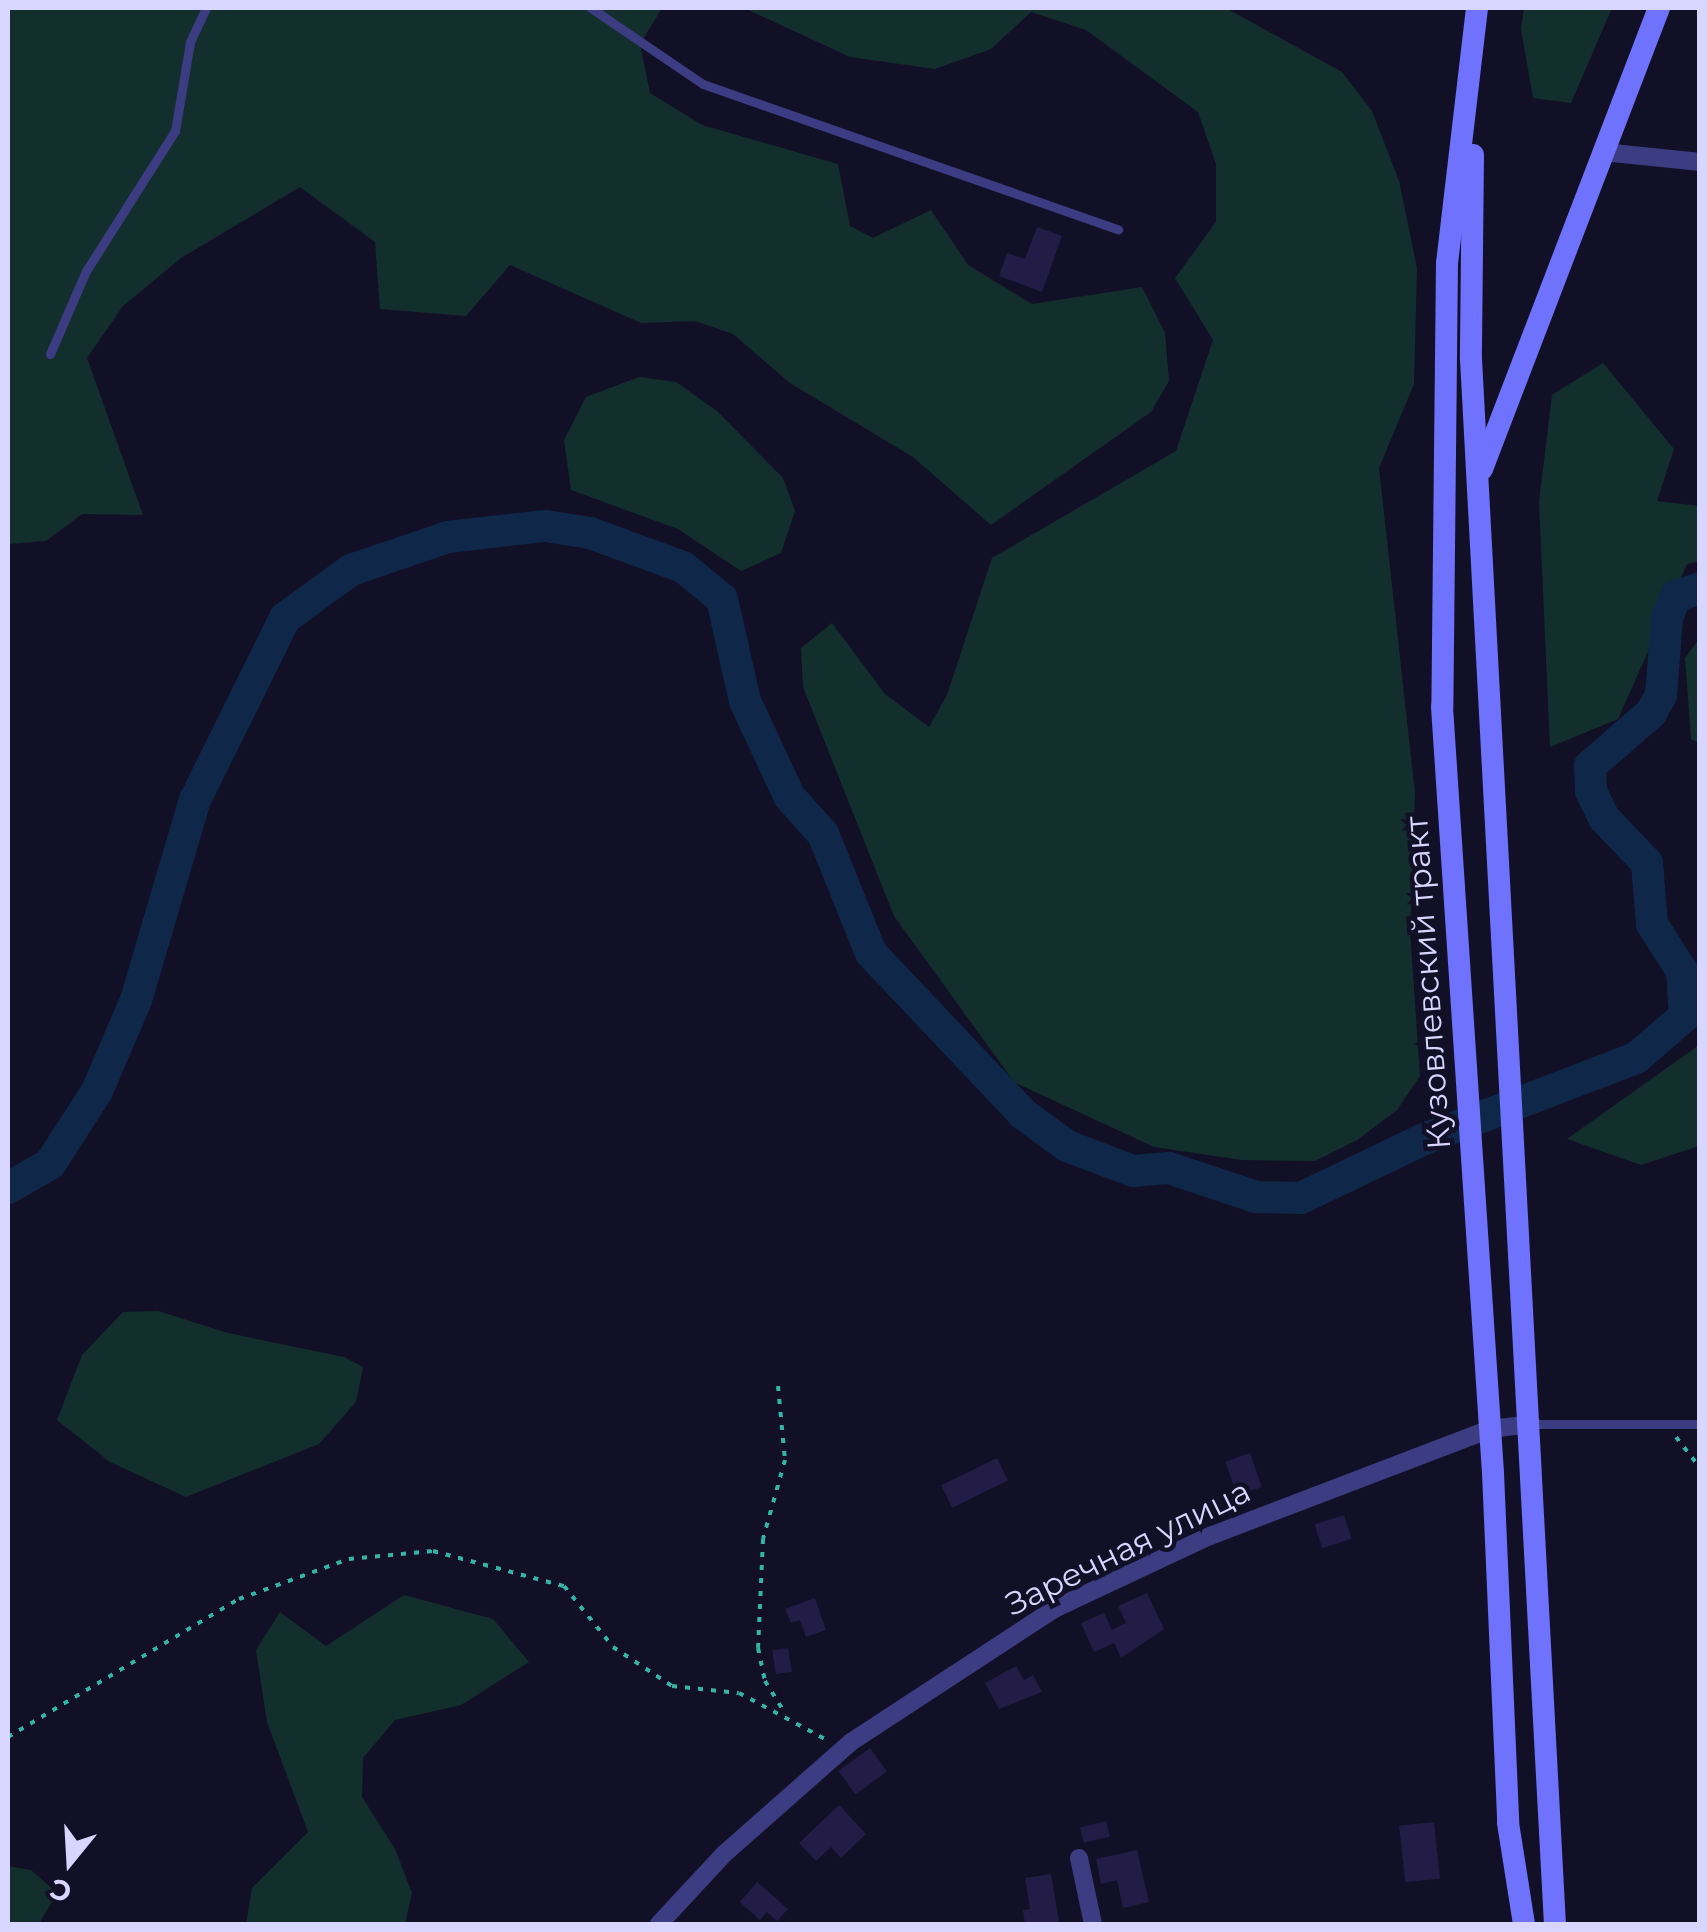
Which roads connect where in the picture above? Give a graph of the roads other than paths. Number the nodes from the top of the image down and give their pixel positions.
1 (206, 8) edge
2 (590, 8) edge
3 (1477, 8) edge
4 (1659, 8) edge
5 (1474, 36) junction
6 (1603, 152) junction
7 (1700, 162) edge
8 (1118, 230) dead end
9 (50, 354) dead end
10 (1478, 482) junction
11 (1532, 1424) junction
12 (1700, 1424) edge
13 (1490, 1428) junction
14 (1079, 1858) dead end
15 (1556, 1923) edge
16 (659, 1924) edge
17 (1093, 1924) edge
18 (1524, 1924) edge

1 - 9 lane
2 - 8 lane
3 - 5 main road, Кузовлевский тракт
4 - 6 main road, Кузовлевский тракт
5 - 10 main road, Кузовлевский тракт
5 - 13 main road, Кузовлевский тракт
6 - 7 street
6 - 10 main road, Кузовлевский тракт
10 - 11 main road, Кузовлевский тракт
11 - 12 lane
11 - 13 street, Заречная улица
11 - 15 main road, Кузовлевский тракт
13 - 16 street, Заречная улица
13 - 18 main road, Кузовлевский тракт
14 - 17 street

